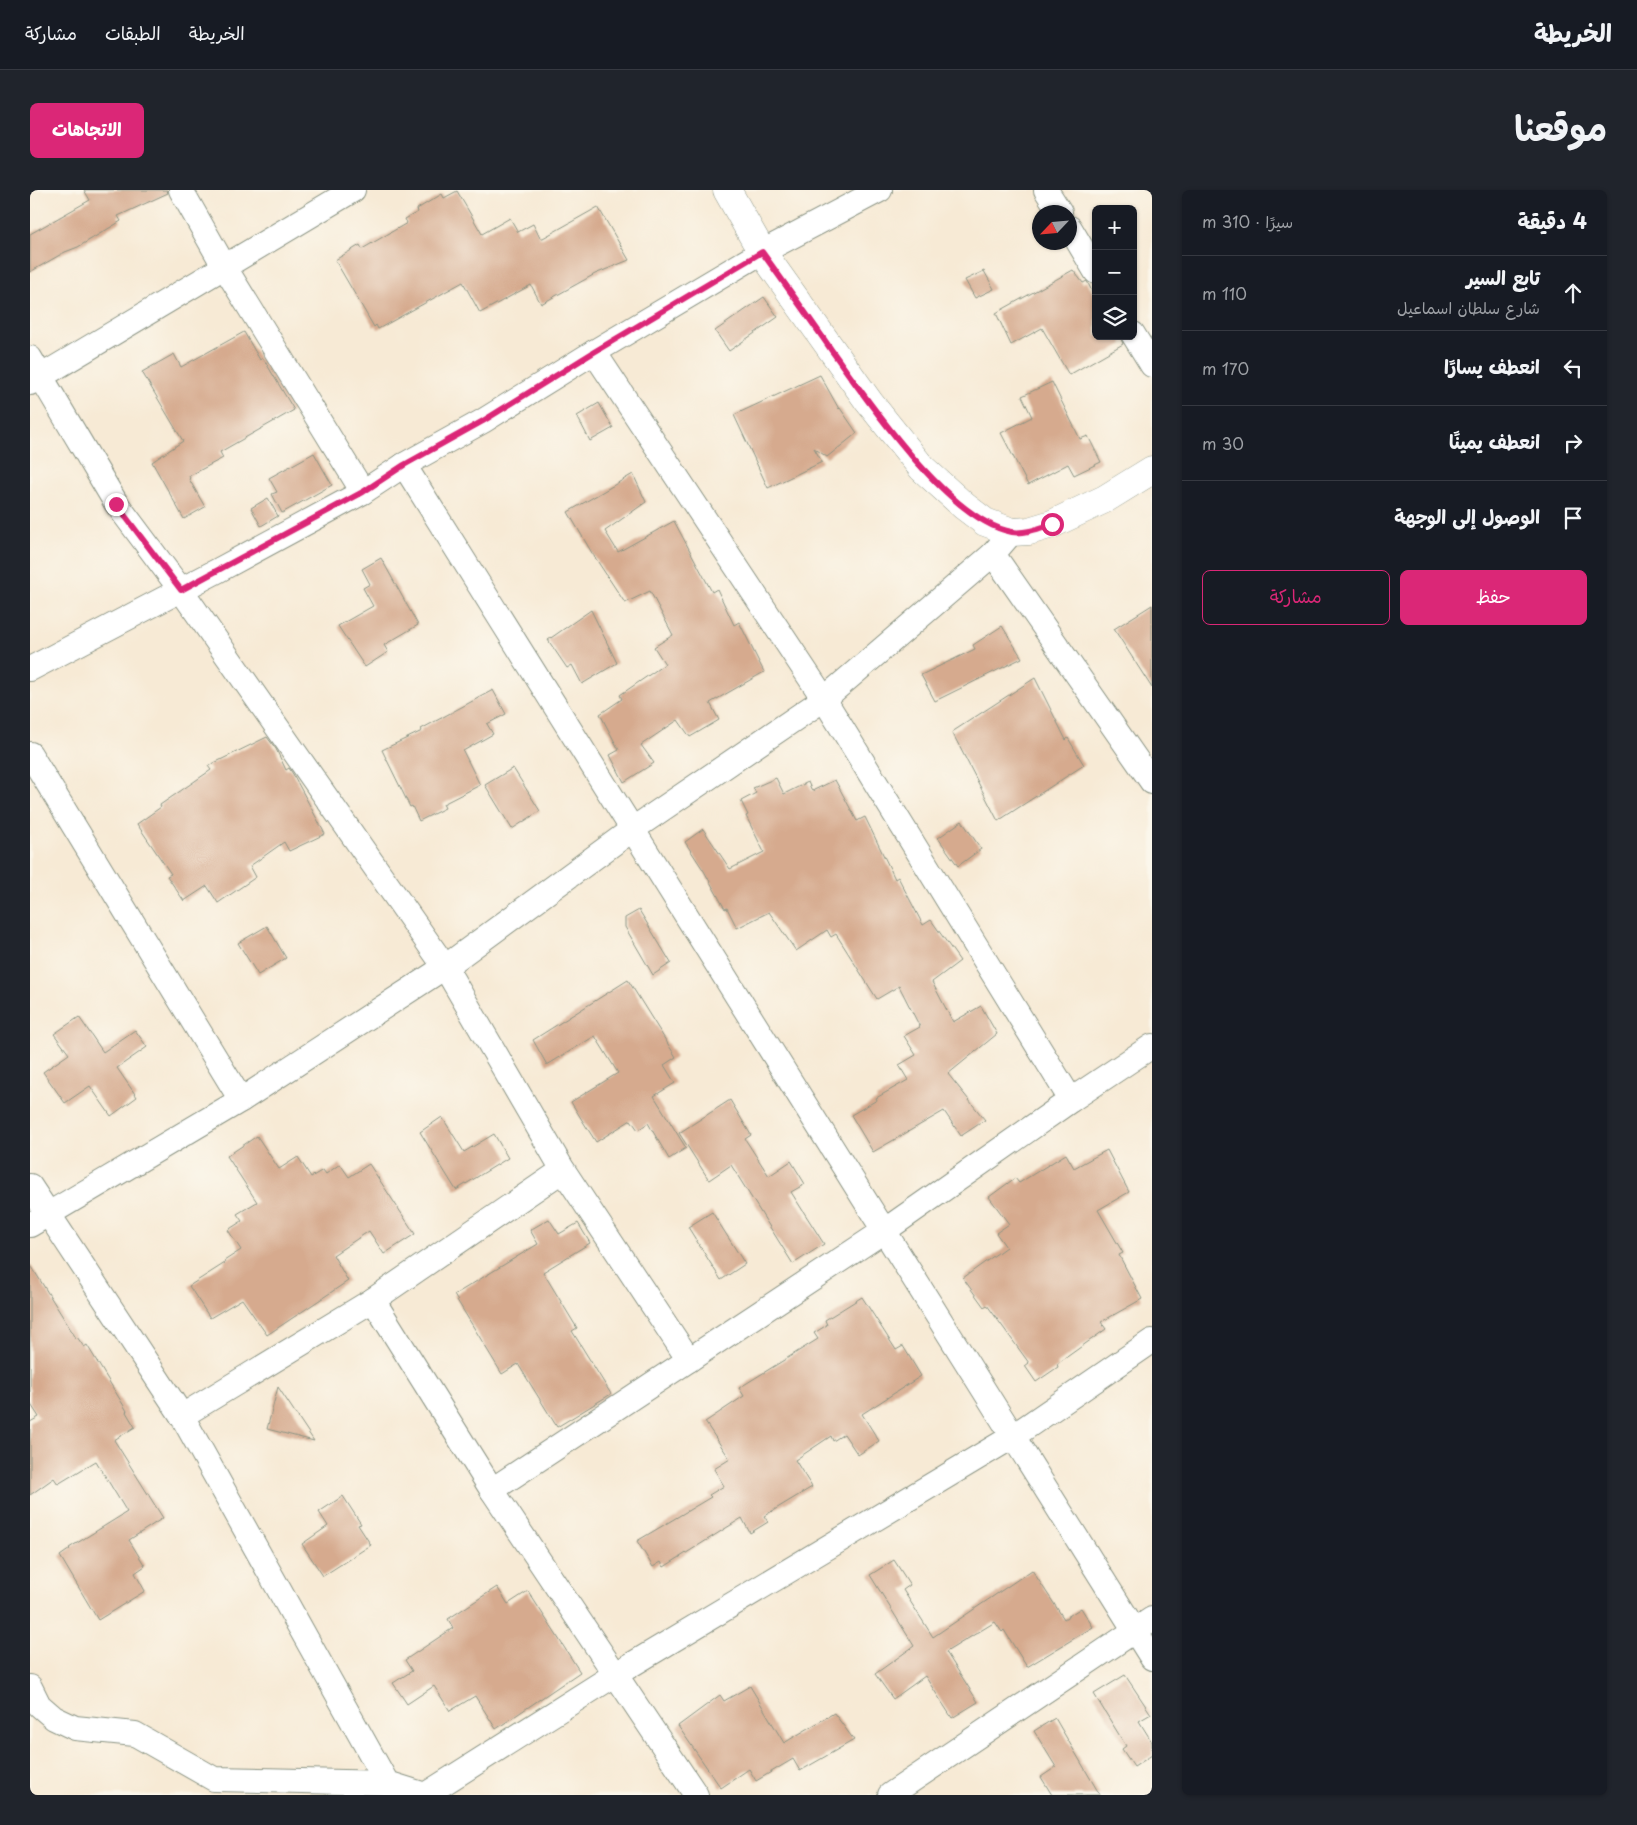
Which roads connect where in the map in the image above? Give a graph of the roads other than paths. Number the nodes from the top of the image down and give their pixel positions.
1 (181, 190) edge
2 (353, 190) edge
3 (727, 190) edge
4 (880, 190) edge
5 (1046, 190) edge
6 (1056, 205) edge
7 (1077, 240) edge
8 (762, 252) junction
9 (1092, 265) edge
10 (224, 266) junction
11 (1137, 340) edge
12 (594, 352) junction
13 (1152, 365) edge
14 (34, 373) edge
15 (404, 465) junction
16 (1152, 470) edge
17 (363, 492) junction
18 (1012, 532) junction
19 (993, 554) junction
20 (181, 590) junction
21 (30, 669) edge
22 (824, 699) junction
23 (30, 754) edge
24 (1152, 782) edge
25 (634, 829) junction
26 (445, 967) junction
27 (1152, 1046) edge
28 (241, 1100) junction
29 (1071, 1100) junction
30 (563, 1170) junction
31 (30, 1186) edge
32 (39, 1220) edge
33 (884, 1231) junction
34 (373, 1300) junction
35 (1152, 1341) edge
36 (689, 1360) junction
37 (182, 1416) junction
38 (1012, 1436) junction
39 (492, 1490) junction
40 (1143, 1625) edge
41 (1152, 1658) edge
42 (616, 1674) junction
43 (30, 1686) edge
44 (387, 1783) junction
45 (425, 1795) edge
46 (696, 1795) edge
47 (890, 1795) edge

1 - 10 street
2 - 10 street
3 - 8 street
4 - 8 street
5 - 6 street
7 - 9 street
8 - 12 street
8 - 18 street
10 - 14 street
10 - 17 street
11 - 13 street
12 - 15 street
12 - 22 street
14 - 20 street
15 - 17 street
15 - 25 street
16 - 18 street
17 - 20 street
18 - 19 street
19 - 22 street
19 - 24 street
20 - 21 street
20 - 26 street
22 - 25 street
22 - 29 street
23 - 28 street
25 - 26 street
25 - 33 street
26 - 28 street
26 - 30 street
27 - 29 street
28 - 32 street
29 - 33 street
30 - 34 street
30 - 36 street
31 - 32 street
32 - 37 street
33 - 36 street
33 - 38 street
34 - 37 street
34 - 39 street
35 - 38 street
36 - 39 street
37 - 44 street
38 - 40 street
38 - 42 street
39 - 42 street
40 - 41 street
40 - 47 street
42 - 45 street
42 - 46 street
43 - 44 street
44 - 45 street

